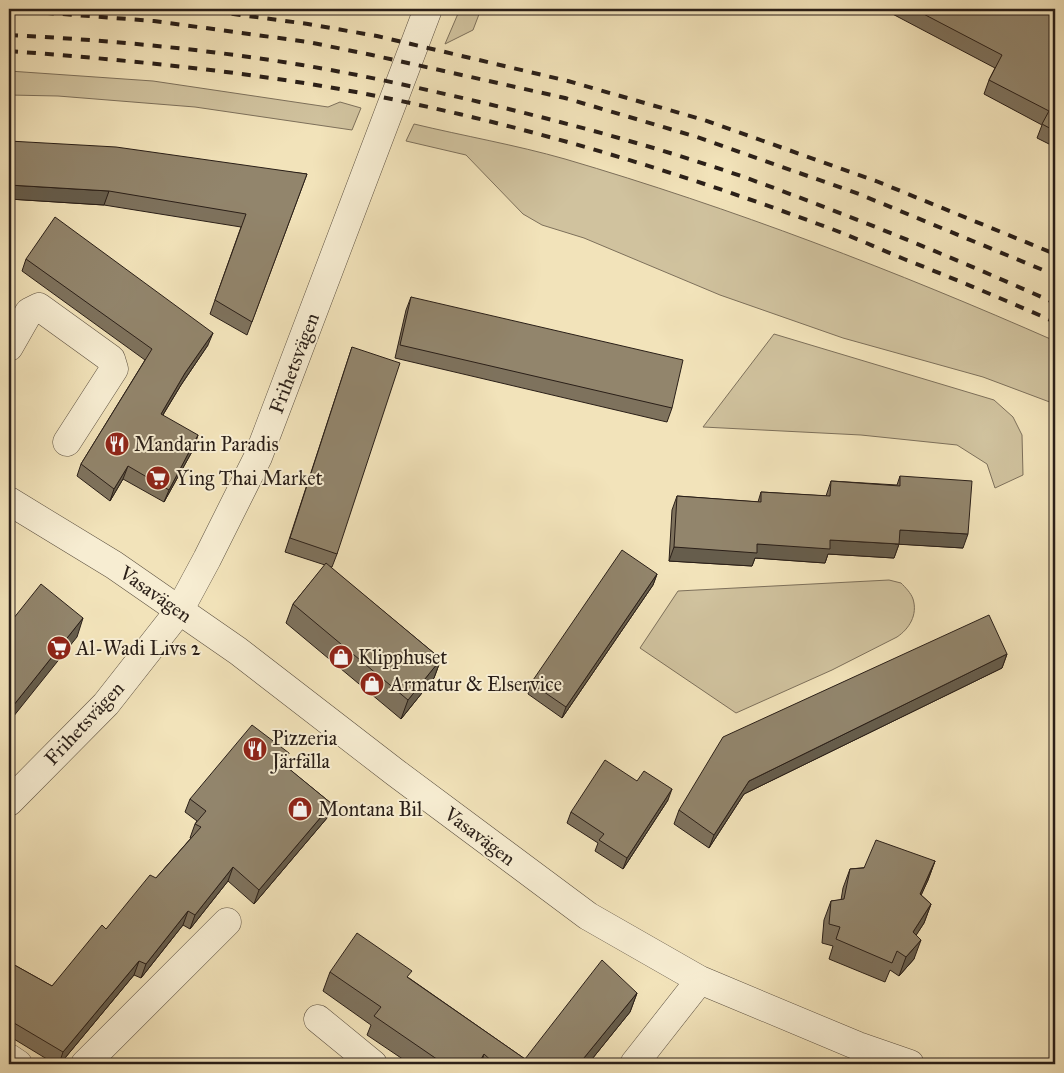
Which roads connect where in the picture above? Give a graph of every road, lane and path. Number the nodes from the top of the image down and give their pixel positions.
1 (428, 9) edge
2 (9, 347) edge
3 (67, 442) dead end
4 (9, 501) edge
5 (179, 610) junction
6 (9, 802) edge
7 (227, 922) dead end
8 (700, 980) junction
9 (318, 1019) dead end
10 (9, 1058) edge
11 (18, 1064) edge
12 (85, 1064) edge
13 (373, 1064) edge
14 (634, 1064) edge
15 (910, 1064) edge

1 - 5 street, Frihetsvägen
2 - 3 street
4 - 5 street, Vasavägen
5 - 6 street, Frihetsvägen
5 - 8 street, Vasavägen
7 - 12 street
8 - 14 street
8 - 15 street, Vasavägen
9 - 13 street
10 - 11 street

